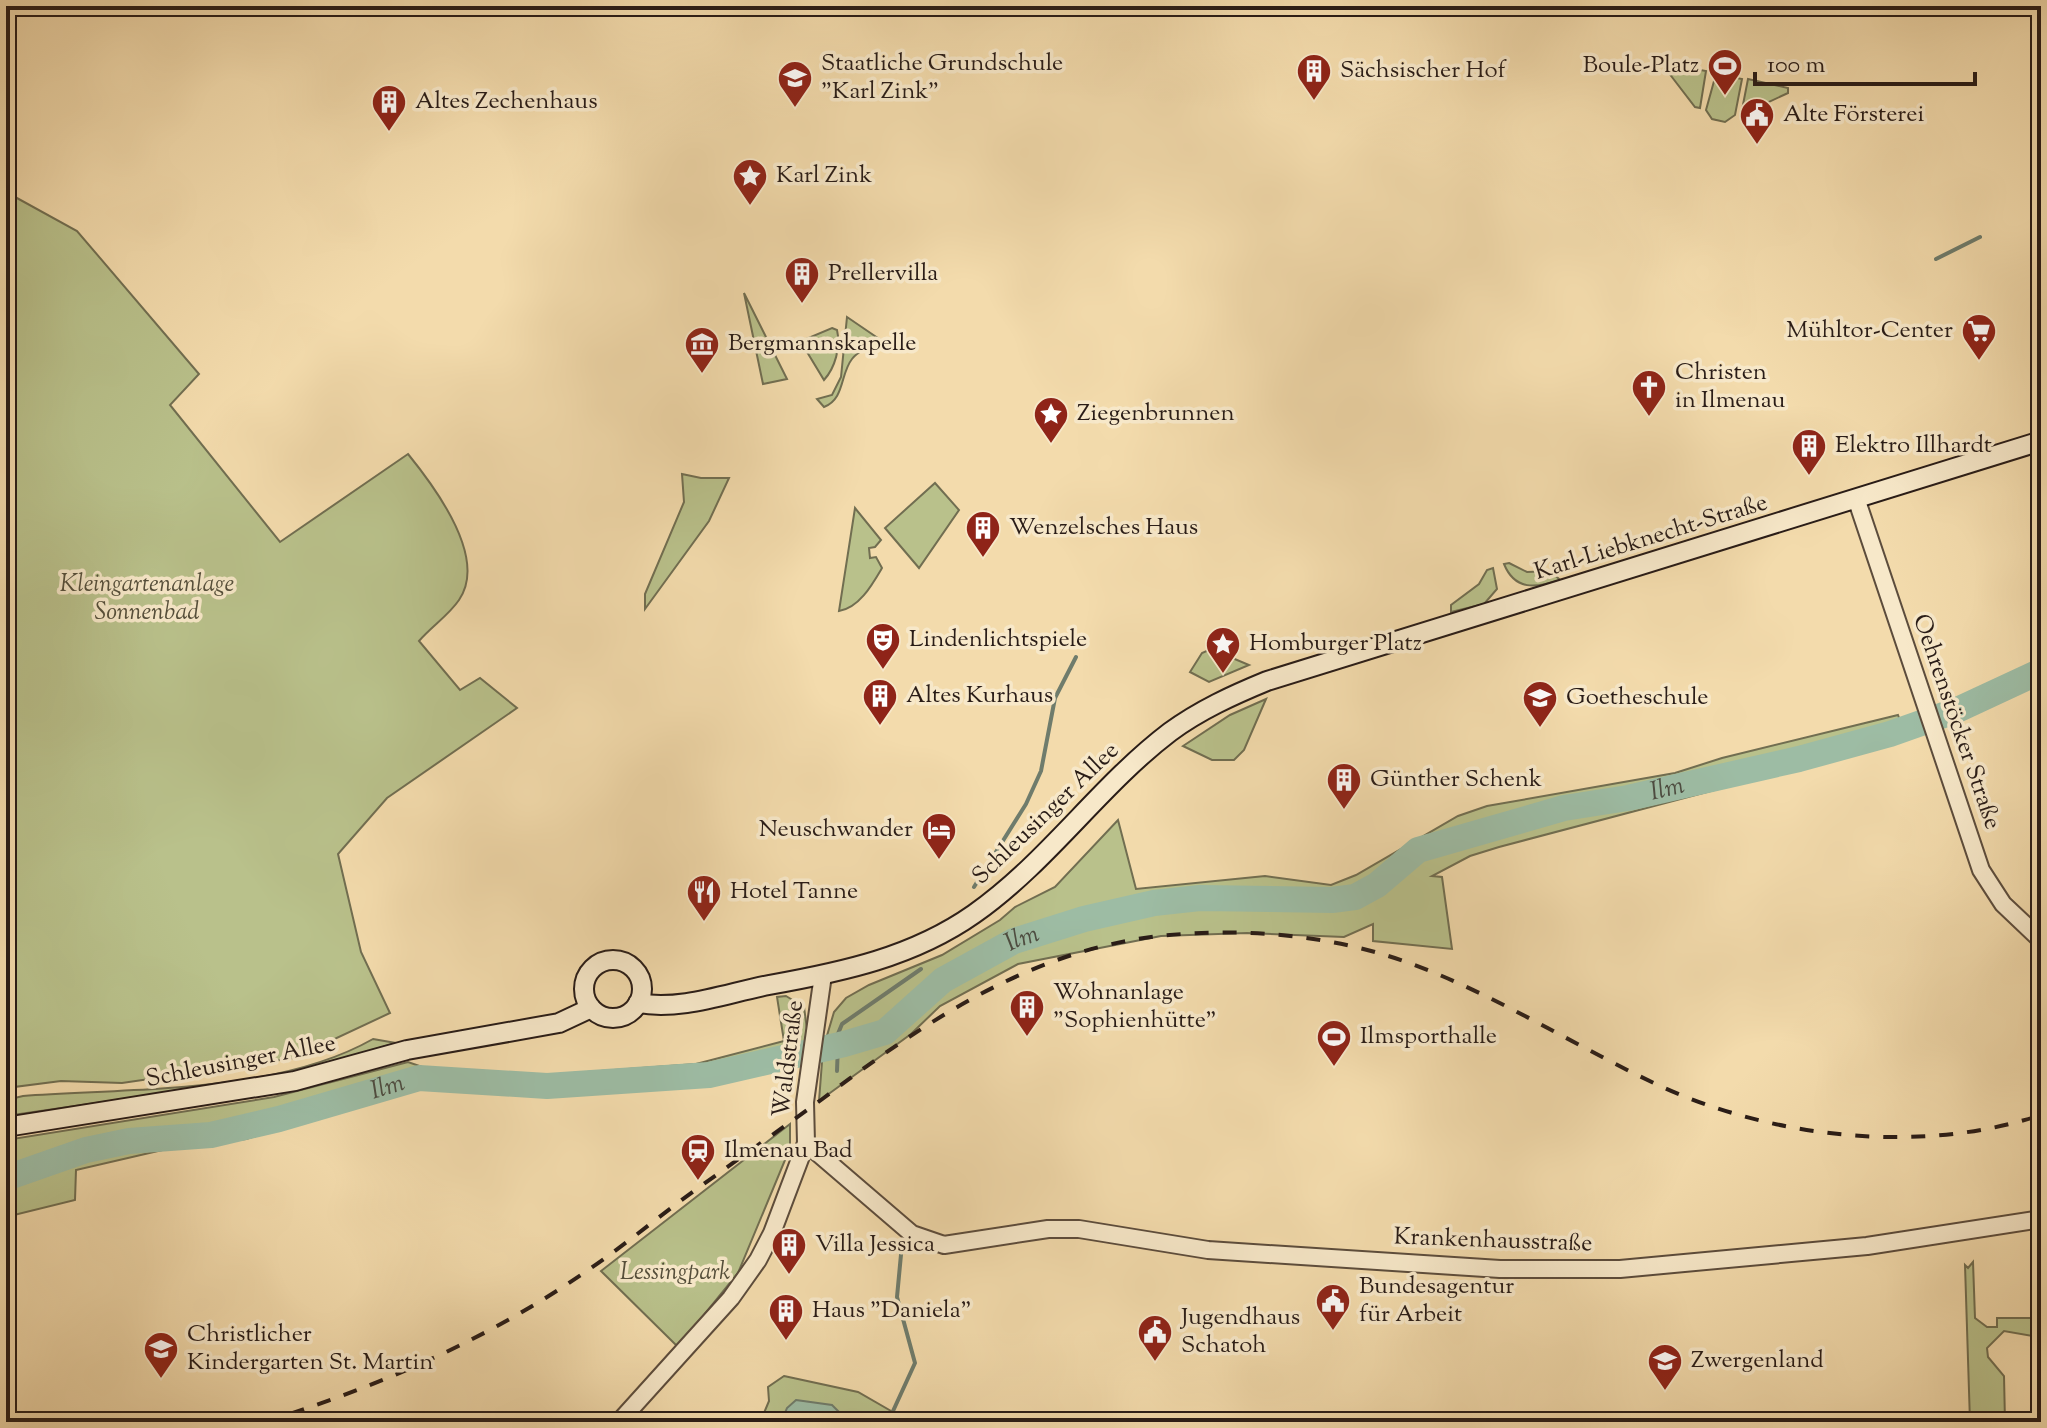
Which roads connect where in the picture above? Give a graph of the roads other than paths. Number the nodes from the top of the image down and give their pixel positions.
1 (2041, 441) edge
2 (1857, 501) junction
3 (1155, 745) joint
4 (2041, 940) edge
5 (823, 975) junction
6 (583, 988) junction
7 (640, 996) junction
8 (591, 1008) junction
9 (531, 1028) junction
10 (6, 1127) edge
11 (806, 1143) junction
12 (2041, 1219) edge
13 (619, 1422) edge

1 - 2 main road, Karl-Liebknecht-Straße
2 - 3 main road, Karl-Liebknecht-Straße
2 - 4 street, Oehrenstöcker Straße
3 - 5 main road, Schleusinger Allee
5 - 7 main road, Schleusinger Allee
5 - 11 street, Waldstraße
6 - 7 main road, Schleusinger Allee
6 - 8 main road
6 - 9 main road, Schleusinger Allee
7 - 8 main road, Schleusinger Allee
8 - 9 main road, Schleusinger Allee
9 - 10 main road, Schleusinger Allee
11 - 12 street, Krankenhausstraße
11 - 13 street, Waldstraße

